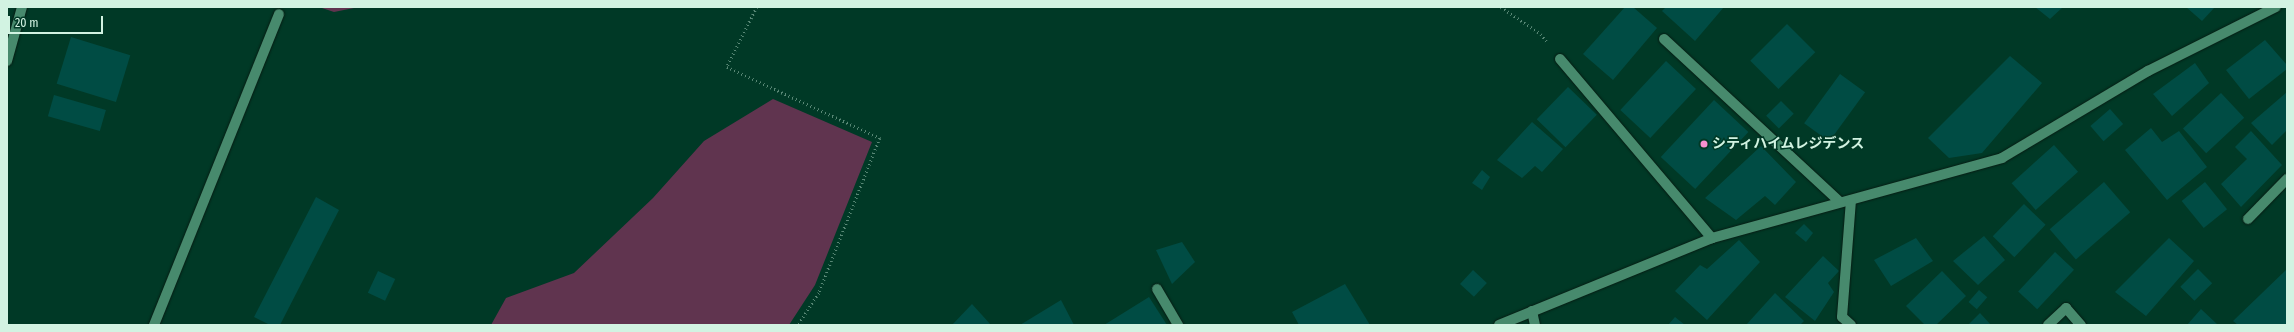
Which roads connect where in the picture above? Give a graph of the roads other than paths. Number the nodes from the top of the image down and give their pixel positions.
1 (22, 7) edge
2 (2276, 7) edge
3 (279, 14) dead end
4 (1664, 39) dead end
5 (1560, 59) road end
6 (7, 61) edge
7 (2287, 179) edge
8 (1851, 200) junction
9 (1840, 202) junction
10 (2248, 219) dead end
11 (1712, 238) junction
12 (1157, 289) dead end
13 (1532, 311) junction
14 (1842, 317) junction
15 (154, 325) edge
16 (1178, 325) edge
17 (1499, 325) edge
18 (1535, 325) edge
19 (1835, 325) edge
20 (1850, 325) edge
21 (2048, 325) edge
22 (2081, 325) edge

1 - 6 street
2 - 8 street
3 - 15 street
4 - 9 street
5 - 11 street
7 - 10 street
8 - 9 street
8 - 14 street
9 - 11 street
11 - 13 street
12 - 16 street
13 - 17 street
13 - 18 street
14 - 19 street
14 - 20 street
21 - 22 street

